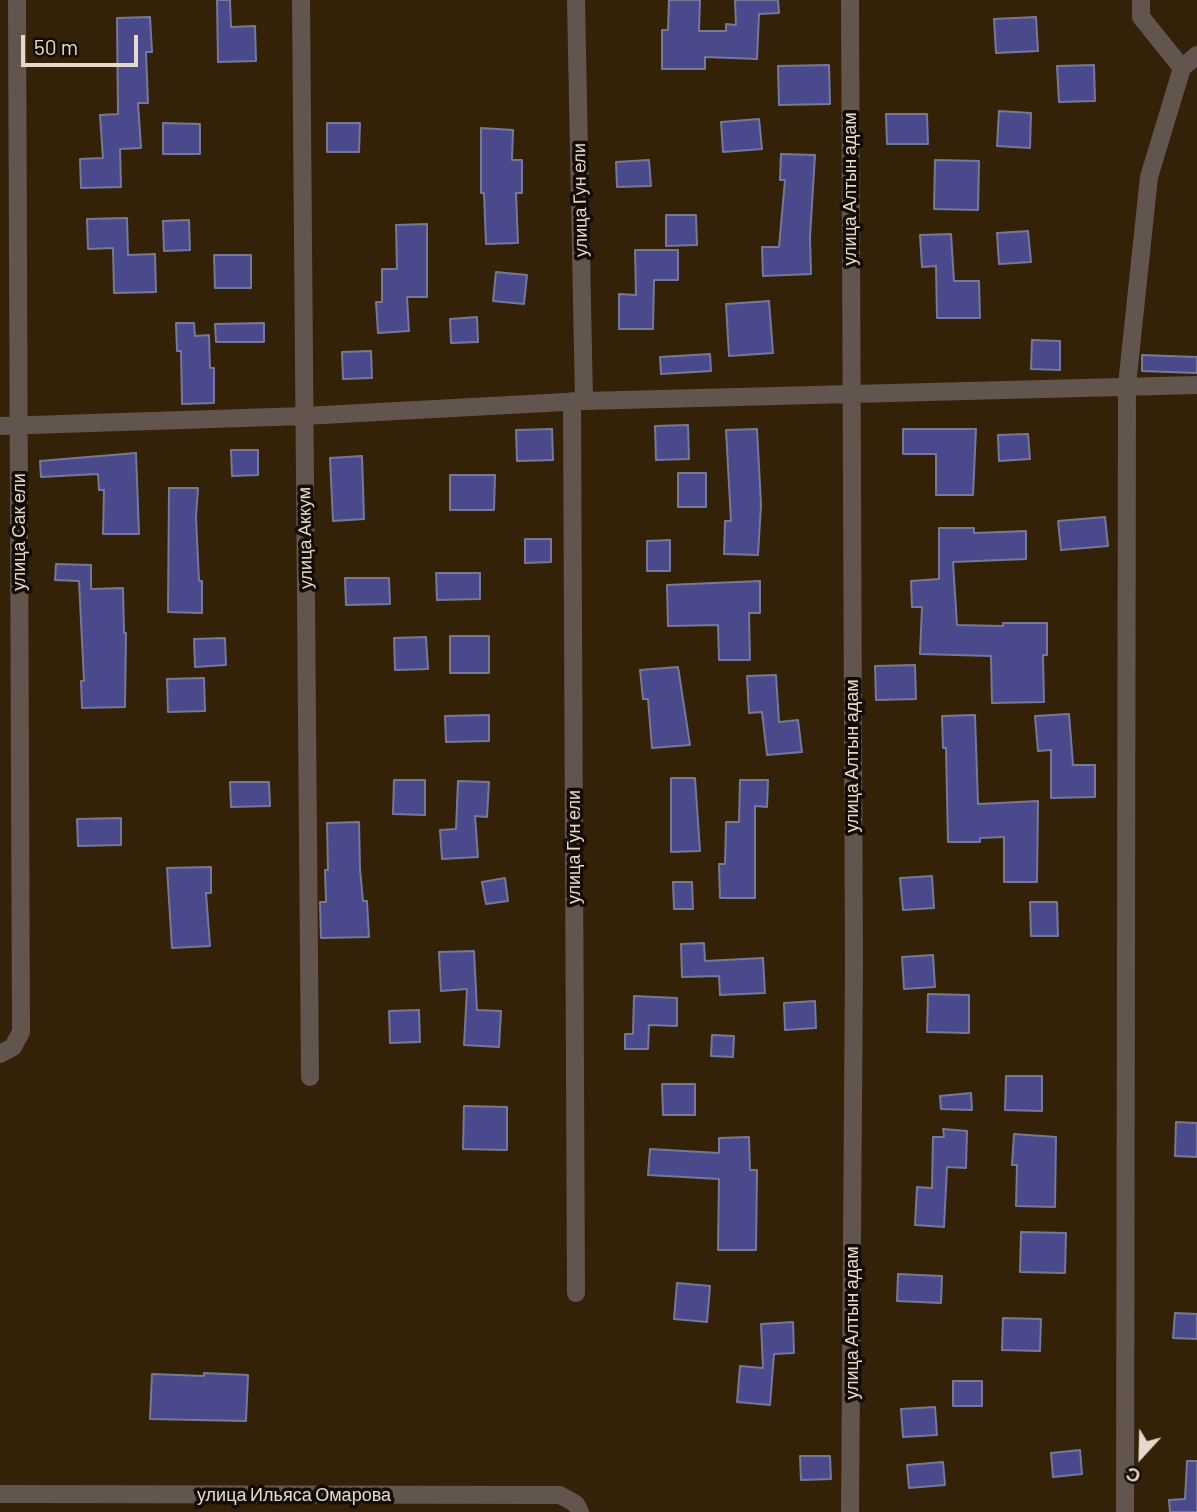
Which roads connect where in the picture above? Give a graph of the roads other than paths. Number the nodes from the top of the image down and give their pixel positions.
1 (17, 0) edge
2 (301, 0) edge
3 (576, 0) edge
4 (850, 0) edge
5 (1141, 0) edge
6 (1197, 55) edge
7 (1182, 68) junction
8 (1127, 385) junction
9 (1197, 385) edge
10 (849, 393) junction
11 (578, 401) junction
12 (304, 416) junction
13 (0, 426) edge
14 (19, 426) junction
15 (0, 1054) edge
16 (310, 1077) dead end
17 (576, 1293) dead end
18 (0, 1494) edge
19 (580, 1512) edge
20 (850, 1512) edge
21 (1125, 1512) edge

1 - 14 street, улица Сак ели
2 - 12 street, улица Аккум
3 - 11 street, улица Гун ели
4 - 10 street, улица Алтын адам
5 - 7 street
6 - 7 street
7 - 8 street
8 - 9 street
8 - 10 street
8 - 21 street
10 - 11 street
10 - 20 street, улица Алтын адам
11 - 12 street
11 - 17 street, улица Гун ели
12 - 14 street
12 - 16 street, улица Аккум
13 - 14 street
14 - 15 street, улица Сак ели
18 - 19 street, улица Ильяса Омарова

